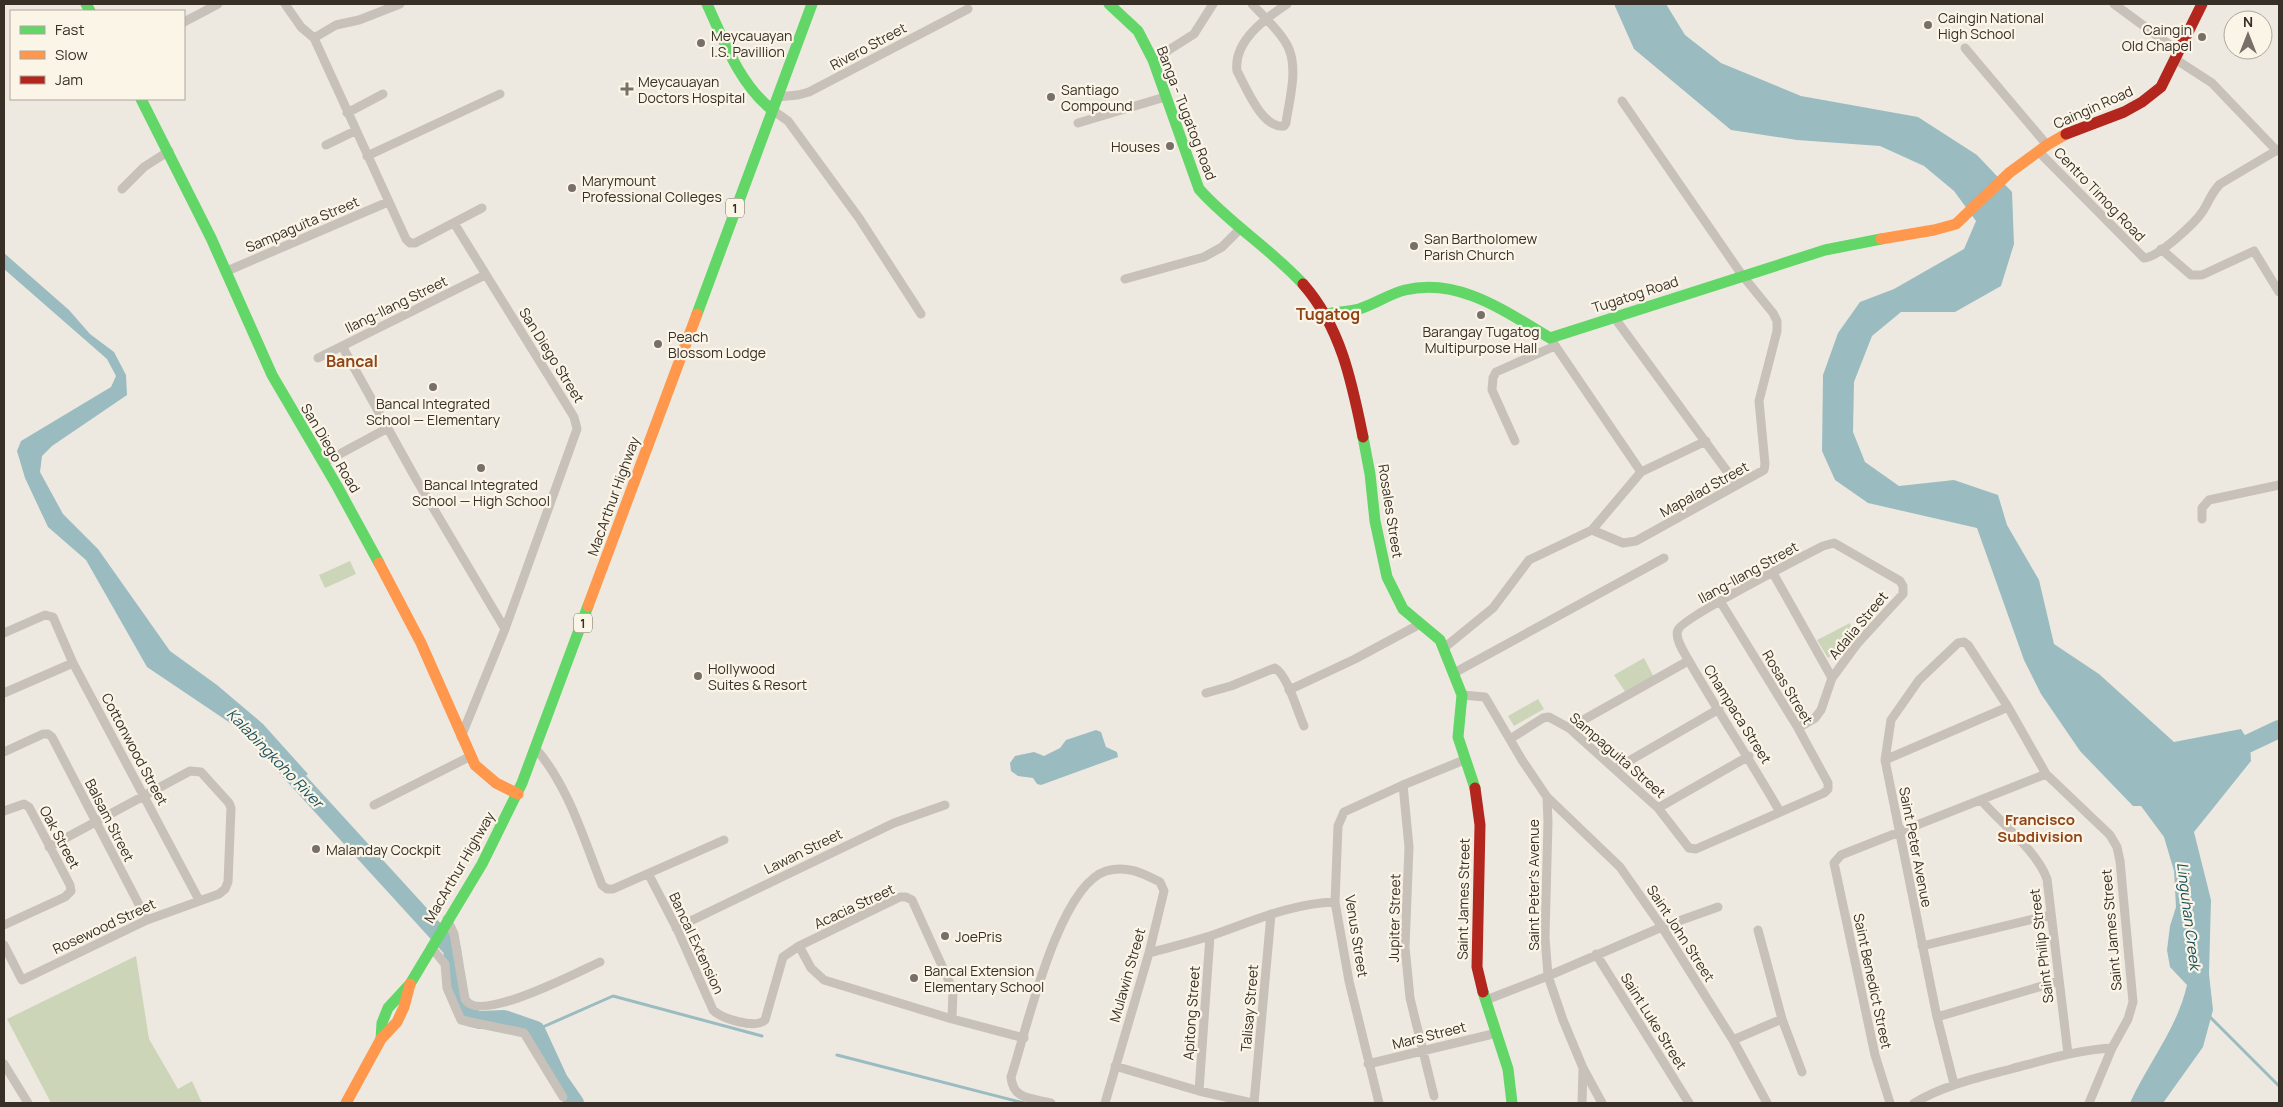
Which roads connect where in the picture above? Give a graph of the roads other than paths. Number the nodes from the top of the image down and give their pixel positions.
1 (218, 4) edge
2 (285, 4) edge
3 (400, 4) edge
4 (707, 4) edge
5 (812, 4) edge
6 (1109, 4) edge
7 (1213, 4) edge
8 (1252, 4) edge
9 (1287, 4) edge
10 (2114, 4) edge
11 (2202, 4) edge
12 (968, 9) dead end
13 (1266, 18) junction
14 (185, 21) edge
15 (314, 38) junction
16 (1965, 48) dead end
17 (2177, 55) junction
18 (1153, 60) junction
19 (383, 94) dead end
20 (500, 94) dead end
21 (777, 96) junction
22 (1165, 97) junction
23 (142, 100) edge
24 (1622, 101) dead end
25 (771, 109) junction
26 (347, 113) junction
27 (1078, 123) dead end
28 (356, 131) junction
29 (326, 145) dead end
30 (2043, 148) junction
31 (2278, 150) edge
32 (168, 152) junction
33 (367, 156) junction
34 (122, 189) dead end
35 (388, 202) junction
36 (482, 208) dead end
37 (1963, 218) joint
38 (454, 223) junction
39 (1241, 228) junction
40 (2161, 249) junction
41 (227, 271) junction
42 (485, 275) junction
43 (1742, 276) junction
44 (1124, 279) dead end
45 (2279, 292) edge
46 (921, 314) dead end
47 (1325, 314) junction
48 (1614, 317) junction
49 (1553, 342) junction
50 (342, 346) junction
51 (318, 358) dead end
52 (388, 428) junction
53 (1515, 441) dead end
54 (1706, 441) junction
55 (323, 463) junction
56 (1641, 472) junction
57 (1737, 485) junction
58 (2279, 485) edge
59 (2202, 519) dead end
60 (1592, 530) junction
61 (1664, 558) dead end
62 (1773, 573) junction
63 (1903, 586) joint
64 (1720, 601) junction
65 (1420, 624) junction
66 (505, 628) junction
67 (1678, 630) joint
68 (4, 632) edge
69 (1444, 648) junction
70 (1688, 661) junction
71 (73, 663) junction
72 (1454, 673) junction
73 (1832, 678) junction
74 (1289, 690) junction
75 (4, 693) edge
76 (1206, 693) dead end
77 (1462, 695) junction
78 (2008, 707) junction
79 (1719, 709) junction
80 (1304, 726) dead end
81 (1569, 728) junction
82 (1798, 728) junction
83 (461, 737) junction
84 (1510, 739) junction
85 (536, 749) junction
86 (4, 752) edge
87 (471, 756) junction
88 (1748, 756) junction
89 (1464, 760) junction
90 (1885, 760) junction
91 (1615, 769) junction
92 (2046, 774) junction
93 (1403, 785) junction
94 (518, 794) junction
95 (144, 795) junction
96 (1547, 797) junction
97 (1980, 800) junction
98 (374, 805) dead end
99 (945, 805) dead end
100 (1658, 808) junction
101 (4, 811) edge
102 (1780, 812) junction
103 (96, 821) junction
104 (1899, 833) junction
105 (724, 840) dead end
106 (49, 847) junction
107 (649, 875) junction
108 (199, 900) junction
109 (1336, 902) junction
110 (1718, 907) dead end
111 (1271, 914) junction
112 (2050, 915) junction
113 (146, 920) junction
114 (445, 923) junction
115 (4, 925) edge
116 (1662, 927) junction
117 (676, 928) junction
118 (1758, 930) dead end
119 (1210, 936) junction
120 (432, 944) junction
121 (4, 945) edge
122 (799, 946) junction
123 (1922, 946) junction
124 (1149, 953) junction
125 (1596, 954) junction
126 (600, 962) dead end
127 (1548, 976) junction
128 (2059, 981) junction
129 (1486, 1000) junction
130 (1937, 1016) junction
131 (952, 1019) junction
132 (1782, 1019) junction
133 (1497, 1032) junction
134 (1024, 1038) junction
135 (1733, 1040) junction
136 (2112, 1048) junction
137 (1421, 1050) junction
138 (2068, 1054) junction
139 (4, 1064) edge
140 (1368, 1064) junction
141 (1115, 1066) junction
142 (1583, 1068) junction
143 (1802, 1072) dead end
144 (1954, 1084) junction
145 (1199, 1091) junction
146 (1434, 1096) dead end
147 (563, 1097) dead end
148 (1030, 1100) edge
149 (28, 1103) edge
150 (346, 1103) edge
151 (1051, 1103) edge
152 (1106, 1103) edge
153 (1253, 1103) edge
154 (1378, 1103) edge
155 (1512, 1103) edge
156 (1582, 1103) edge
157 (1602, 1103) edge
158 (1688, 1103) edge
159 (1767, 1103) edge
160 (1890, 1103) edge
161 (1914, 1103) edge
162 (2089, 1103) edge

1 - 14 street
2 - 15 street
3 - 15 street
4 - 25 main road
5 - 21 main road, MacArthur Highway / 1
6 - 18 main road, Banga - Tugatog Road
7 - 18 street
8 - 13 street
9 - 13 street
10 - 17 street
11 - 17 main road, Caingin Road
12 - 21 street, Rivero Street
13 - 13 street
15 - 26 street
16 - 30 street, Centro Timog Road
17 - 30 main road, Caingin Road
17 - 31 street
18 - 22 main road, Banga - Tugatog Road
19 - 26 street
20 - 33 street
21 - 25 main road, MacArthur Highway / 1
22 - 27 street
22 - 39 main road, Banga - Tugatog Road
23 - 32 main road, San Diego Road
24 - 43 street
25 - 46 street
25 - 85 main road, MacArthur Highway / 1
26 - 28 street
28 - 29 street
28 - 33 street
30 - 37 main road, Caingin Road
30 - 40 street, Centro Timog Road
31 - 40 street, Centro Timog Road
32 - 34 street
32 - 41 main road, San Diego Road
33 - 35 street
35 - 38 street
35 - 41 street, Sampaguita Street
36 - 38 street
37 - 43 main road, Tugatog Road
38 - 42 street, San Diego Street
39 - 44 street
39 - 47 main road, Banga - Tugatog Road
40 - 45 street
41 - 55 main road, San Diego Road
42 - 50 street, Ilang-Ilang Street
42 - 66 street, San Diego Street
43 - 48 main road, Tugatog Road
43 - 57 street, Mapalad Street
47 - 49 main road
47 - 65 main road, Rosales Street
48 - 49 main road, Tugatog Road
48 - 54 street
49 - 53 street
49 - 56 street
50 - 51 street, Ilang-Ilang Street
50 - 52 street
52 - 55 street
52 - 66 street
54 - 56 street
54 - 57 street
55 - 83 main road, San Diego Road
56 - 60 street
57 - 60 street, Mapalad Street
58 - 59 street
60 - 69 street
61 - 72 street
62 - 63 street, Ilang-Ilang Street
62 - 64 street, Ilang-Ilang Street
62 - 73 street
63 - 73 street, Adalia Street
64 - 67 street, Ilang-Ilang Street
64 - 82 street, Rosas Street
65 - 69 main road, Rosales Street
65 - 74 street
66 - 83 street, San Diego Street
67 - 70 street, Champaca Street
68 - 71 street, Cottonwood Street
69 - 72 main road, Rosales Street
70 - 79 street, Champaca Street
70 - 81 street
71 - 75 street
71 - 95 street, Cottonwood Street
72 - 77 main road, Rosales Street
73 - 82 street, Adalia Street
74 - 76 street
74 - 80 street
77 - 84 street
77 - 89 main road, Saint James Street
78 - 90 street
78 - 90 street, Saint Peter Avenue
78 - 92 street
79 - 88 street, Champaca Street
79 - 91 street
81 - 84 street, Sampaguita Street
81 - 91 street, Sampaguita Street
82 - 102 street, Rosas Street
83 - 87 main road, San Diego Road
84 - 96 street
85 - 94 main road, MacArthur Highway / 1
85 - 107 street
86 - 103 street, Balsam Street
87 - 94 main road, San Diego Road
87 - 98 street
88 - 100 street
88 - 102 street, Champaca Street
89 - 93 street, Venus Street
89 - 129 main road, Saint James Street
90 - 104 street, Saint Peter Avenue
91 - 100 street, Sampaguita Street
92 - 97 street
92 - 136 street, Saint James Street
93 - 109 street, Venus Street
93 - 137 street, Jupiter Street
94 - 114 main road, MacArthur Highway / 1
95 - 103 street
95 - 108 street, Cottonwood Street
95 - 108 street, Rosewood Street
96 - 116 street, Saint John Street
96 - 127 street, Saint Peter's Avenue
97 - 104 street
97 - 112 street, Saint Philip Street
99 - 117 street, Lawan Street
100 - 102 street, Sampaguita Street
101 - 106 street, Oak Street
103 - 106 street
103 - 113 street, Balsam Street
104 - 123 street, Saint Peter Avenue
104 - 160 street, Saint Benedict Street
105 - 107 street
106 - 115 street, Oak Street
107 - 117 street, Bancal Extension
108 - 113 street, Rosewood Street
109 - 111 street
109 - 140 street, Venus Street
110 - 116 street
111 - 119 street
111 - 153 street, Talisay Street
112 - 123 street
112 - 128 street, Saint Philip Street
113 - 121 street, Rosewood Street
114 - 120 main road, MacArthur Highway / 1
114 - 126 street
116 - 125 street
116 - 135 street, Saint John Street
117 - 122 street, Bancal Extension
118 - 132 street
119 - 124 street
119 - 145 street, Apitong Street
120 - 147 street
120 - 150 main road, MacArthur Highway / 1
122 - 131 street
122 - 131 street, Acacia Street
123 - 130 street, Saint Peter Avenue
124 - 134 street, Mulawin Street
124 - 141 street, Mulawin Street
125 - 127 street
125 - 158 street, Saint Luke Street
127 - 129 street
127 - 142 street, Saint Peter's Avenue
128 - 130 street
128 - 138 street, Saint Philip Street
129 - 133 main road, Saint James Street
130 - 144 street, Saint Peter Avenue
131 - 134 street
132 - 135 street
132 - 143 street
133 - 137 street, Mars Street
133 - 155 main road, Saint James Street
134 - 148 street
135 - 159 street, Saint John Street
136 - 138 street
136 - 162 street, Saint James Street
137 - 140 street, Mars Street
137 - 146 street, Jupiter Street
138 - 144 street
139 - 149 street
140 - 154 street, Venus Street
141 - 145 street
141 - 152 street
142 - 156 street
142 - 157 street, Saint Peter's Avenue
144 - 161 street
145 - 153 street
148 - 151 street

